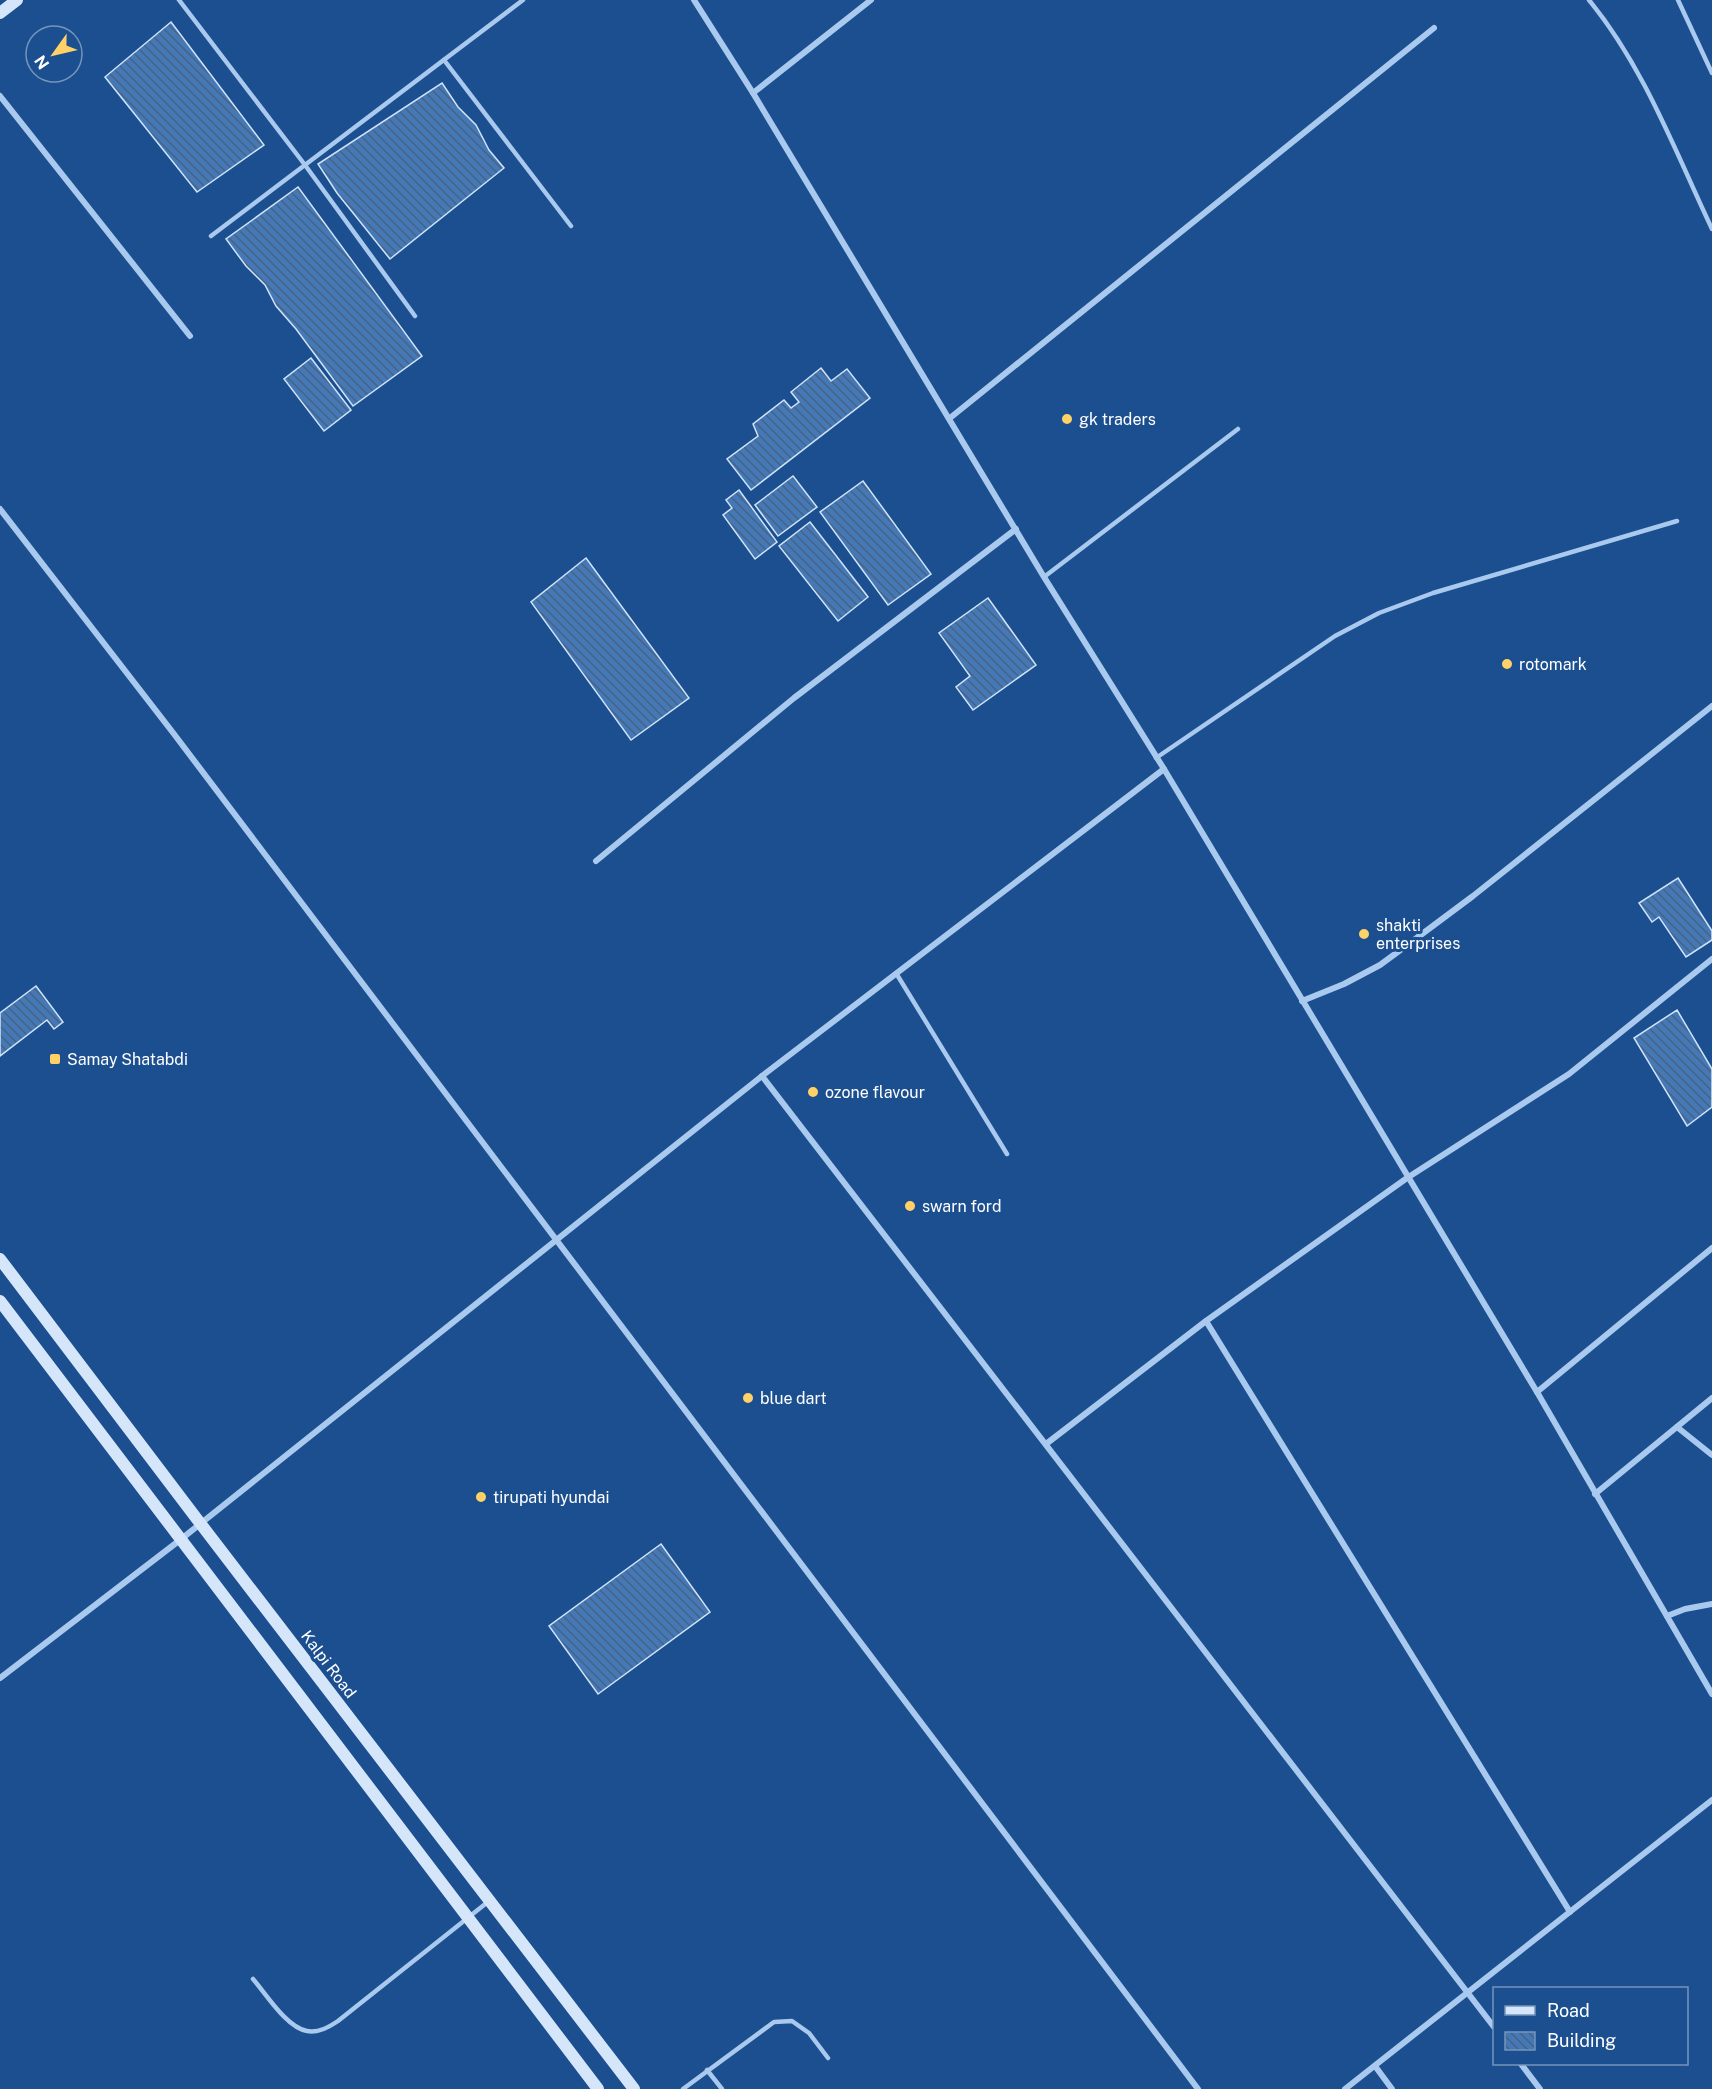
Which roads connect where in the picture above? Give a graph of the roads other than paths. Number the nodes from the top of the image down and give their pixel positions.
1 (17, 0) edge
2 (179, 0) edge
3 (523, 0) edge
4 (694, 0) edge
5 (871, 0) edge
6 (1589, 0) edge
7 (1678, 0) edge
8 (0, 13) edge
9 (1434, 28) dead end
10 (444, 60) junction
11 (1712, 73) edge
12 (753, 93) junction
13 (0, 96) edge
14 (305, 165) junction
15 (571, 226) dead end
16 (1712, 229) edge
17 (211, 236) dead end
18 (415, 316) dead end
19 (190, 336) dead end
20 (950, 418) junction
21 (1238, 429) dead end
22 (0, 509) edge
23 (1677, 521) dead end
24 (1016, 529) junction
25 (1044, 577) junction
26 (1712, 706) edge
27 (1156, 758) junction
28 (1164, 769) junction
29 (596, 861) dead end
30 (1712, 959) edge
31 (896, 973) junction
32 (1302, 1002) junction
33 (762, 1076) junction
34 (1007, 1154) dead end
35 (1407, 1178) junction
36 (556, 1240) junction
37 (1712, 1248) edge
38 (0, 1258) edge
39 (0, 1301) edge
40 (1206, 1321) junction
41 (1538, 1392) junction
42 (1712, 1398) edge
43 (1677, 1427) junction
44 (1046, 1444) junction
45 (1712, 1455) edge
46 (1595, 1494) junction
47 (200, 1523) junction
48 (180, 1540) junction
49 (1712, 1604) edge
50 (1667, 1616) junction
51 (0, 1678) edge
52 (1712, 1694) edge
53 (1712, 1800) edge
54 (489, 1900) junction
55 (1570, 1912) junction
56 (467, 1918) junction
57 (253, 1979) dead end
58 (1468, 1991) junction
59 (1493, 2026) edge
60 (828, 2058) dead end
61 (1522, 2065) edge
62 (1375, 2066) junction
63 (707, 2070) junction
64 (598, 2089) edge
65 (634, 2089) edge
66 (683, 2089) edge
67 (722, 2089) edge
68 (1198, 2089) edge
69 (1345, 2089) edge
70 (1392, 2089) edge
71 (1540, 2089) edge

1 - 8 main road
2 - 14 lane
3 - 10 lane
4 - 12 street
5 - 12 street
6 - 16 lane
7 - 11 lane
9 - 20 street
10 - 14 lane
10 - 15 lane
12 - 20 street
13 - 19 street
14 - 17 lane
14 - 18 lane
20 - 24 street
21 - 25 lane
22 - 36 street
23 - 27 lane
24 - 25 street
24 - 29 street
25 - 27 street
26 - 32 street
27 - 28 street
28 - 31 street
28 - 32 street
30 - 35 street
31 - 33 street
31 - 34 lane
32 - 35 street
33 - 36 street
33 - 44 street
35 - 40 street
35 - 41 street
36 - 47 street
36 - 68 street
37 - 41 street
38 - 47 main road, Kalpi Road
39 - 48 main road
40 - 44 street
40 - 55 street
41 - 46 street
42 - 43 street
43 - 45 street
43 - 46 street
44 - 58 street
46 - 50 street
47 - 48 street
47 - 54 main road, Kalpi Road
48 - 51 street
48 - 56 main road
49 - 50 street
50 - 52 street
53 - 55 street
54 - 56 lane
54 - 65 main road, Kalpi Road
55 - 58 street
56 - 57 lane
56 - 64 main road
58 - 59 street
58 - 62 street
60 - 63 lane
61 - 71 street
62 - 69 street
62 - 70 street
63 - 66 lane
63 - 67 lane

